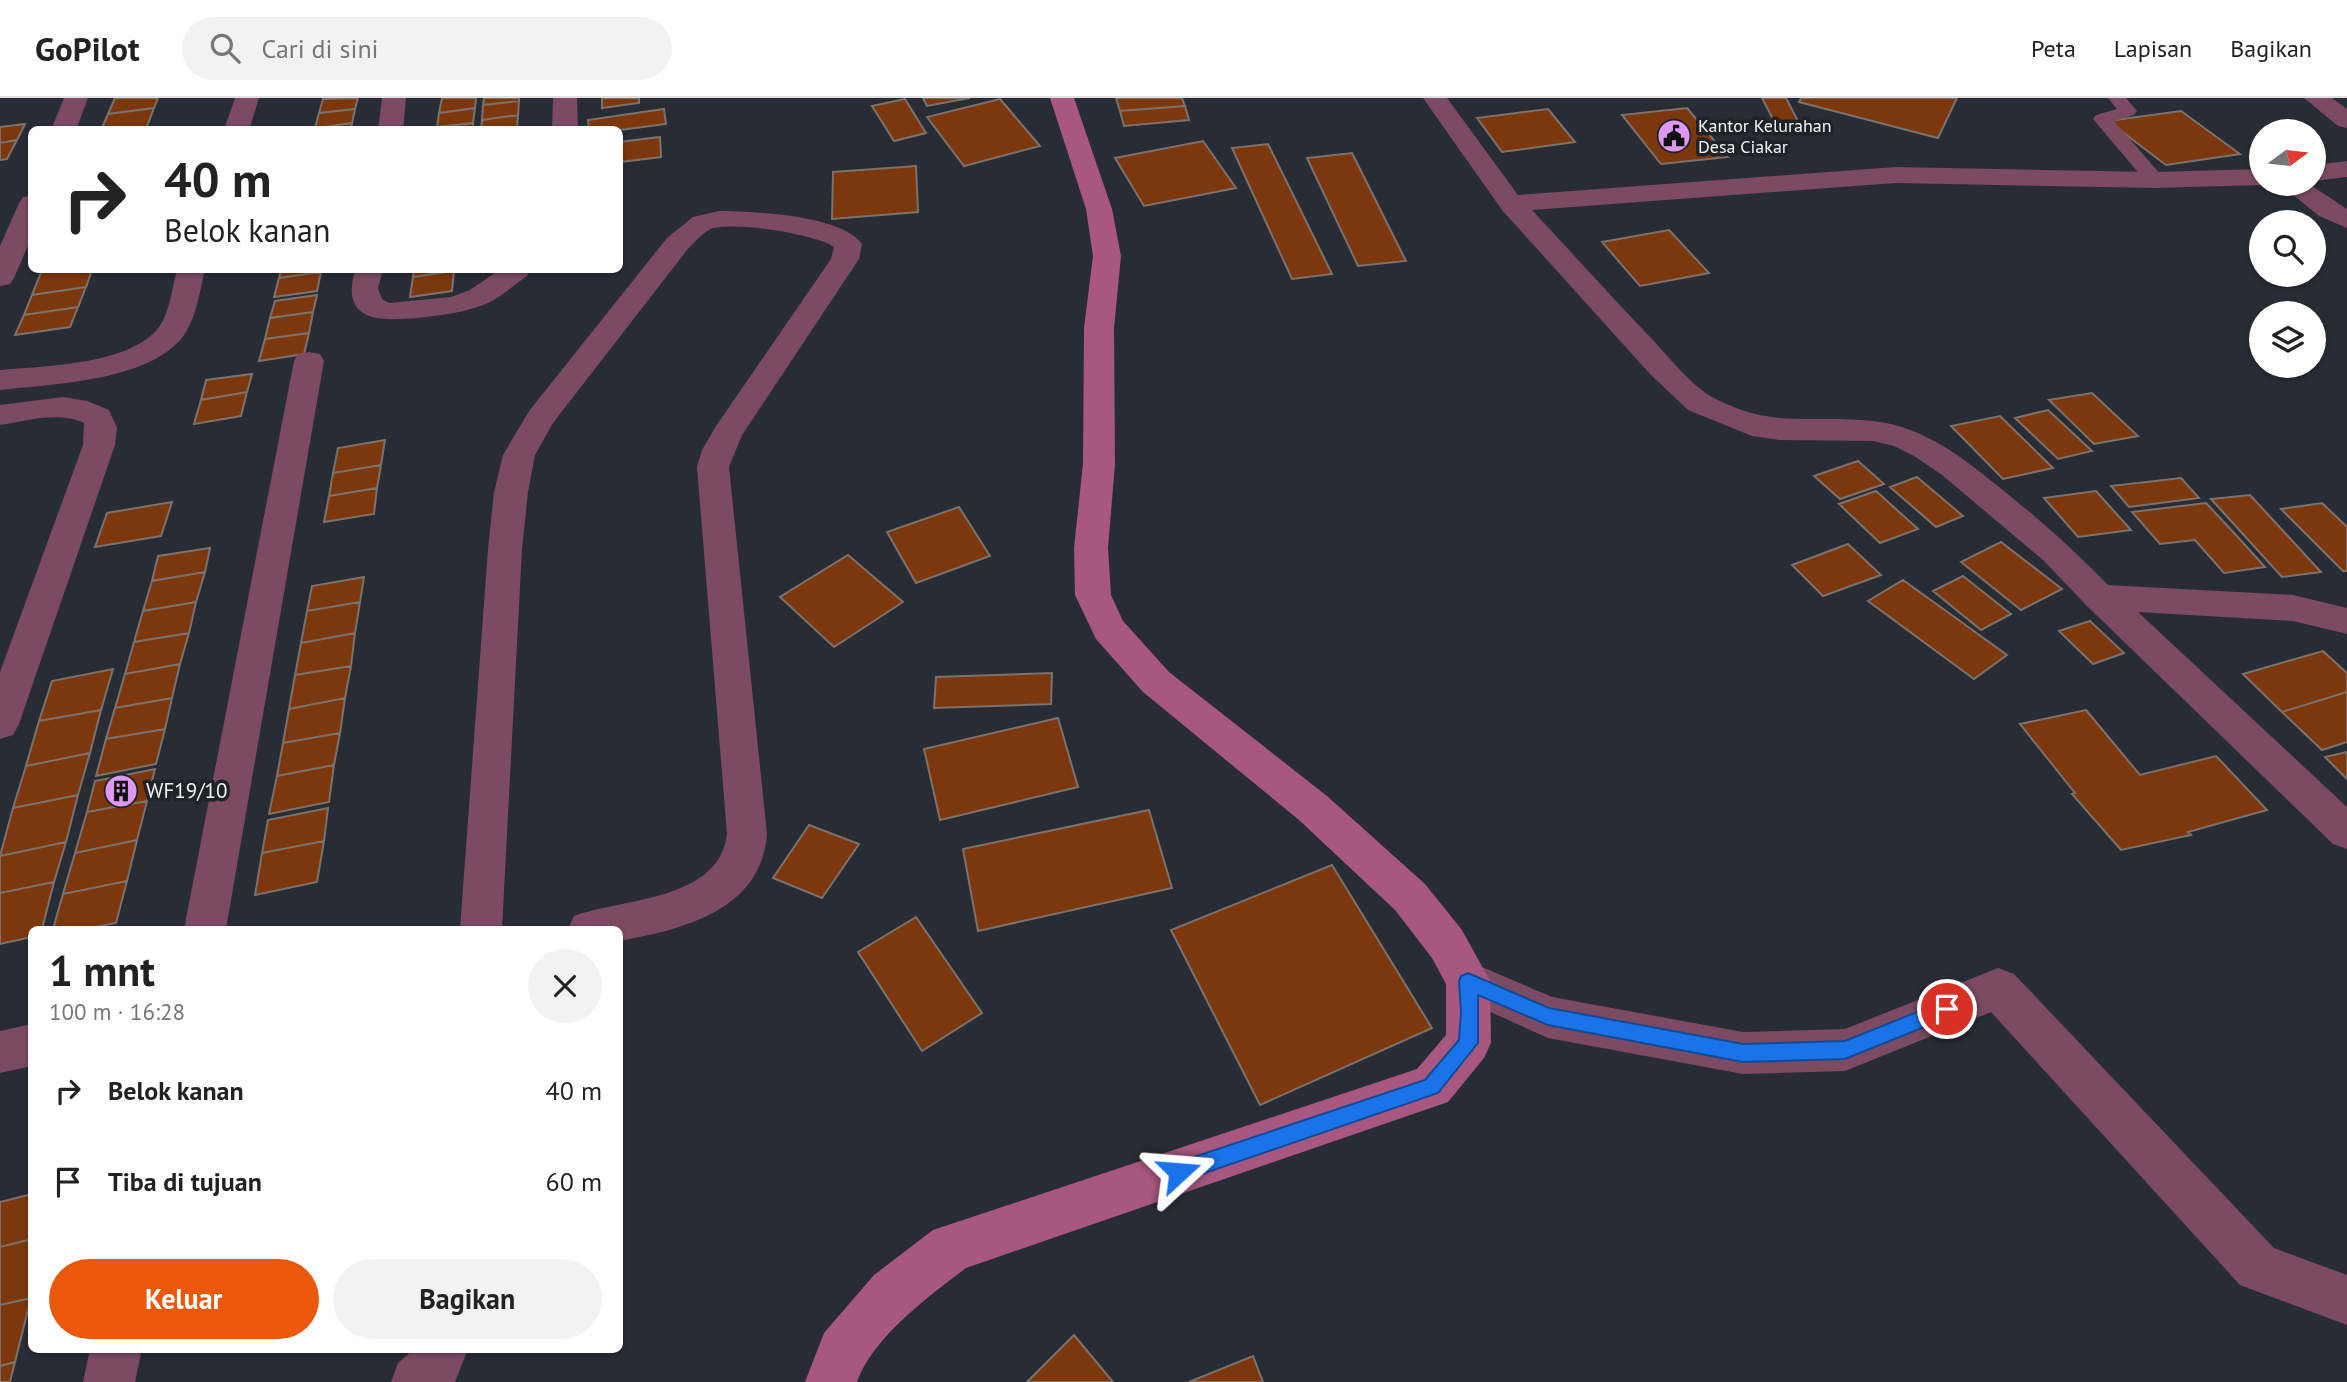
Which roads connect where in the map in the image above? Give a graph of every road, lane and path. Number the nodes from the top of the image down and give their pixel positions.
1 (76, 98) edge
2 (247, 98) edge
3 (394, 98) edge
4 (565, 98) edge
5 (1062, 98) edge
6 (1435, 98) edge
7 (2117, 98) edge
8 (2316, 98) edge
9 (2347, 121) edge
10 (65, 126) edge
11 (237, 126) edge
12 (390, 126) edge
13 (565, 126) edge
14 (2347, 169) edge
15 (2326, 172) edge
16 (2249, 177) edge
17 (2155, 180) junction
18 (2309, 196) edge
19 (1511, 204) junction
20 (28, 212) edge
21 (2347, 220) edge
22 (190, 273) edge
23 (368, 273) edge
24 (513, 273) edge
25 (0, 278) edge
26 (309, 361) dead end
27 (0, 380) edge
28 (0, 415) edge
29 (2099, 597) junction
30 (2347, 621) edge
31 (0, 724) edge
32 (2347, 832) edge
33 (206, 926) edge
34 (481, 926) edge
35 (602, 926) edge
36 (1468, 981) junction
37 (28, 1046) edge
38 (0, 1052) edge
39 (2347, 1300) edge
40 (115, 1353) edge
41 (440, 1353) edge
42 (109, 1382) edge
43 (417, 1382) edge
44 (831, 1382) edge

1 - 10 street
2 - 11 street
3 - 12 street
4 - 13 street
5 - 36 street
6 - 19 street
7 - 17 lane
8 - 9 street
14 - 15 street
16 - 17 street
17 - 19 street
18 - 21 street
19 - 29 street
20 - 25 street
22 - 27 street
23 - 24 street
26 - 33 street
28 - 31 street
29 - 30 street
29 - 32 street
34 - 35 street
36 - 39 street
36 - 44 street
37 - 38 street
40 - 42 street
41 - 43 street

